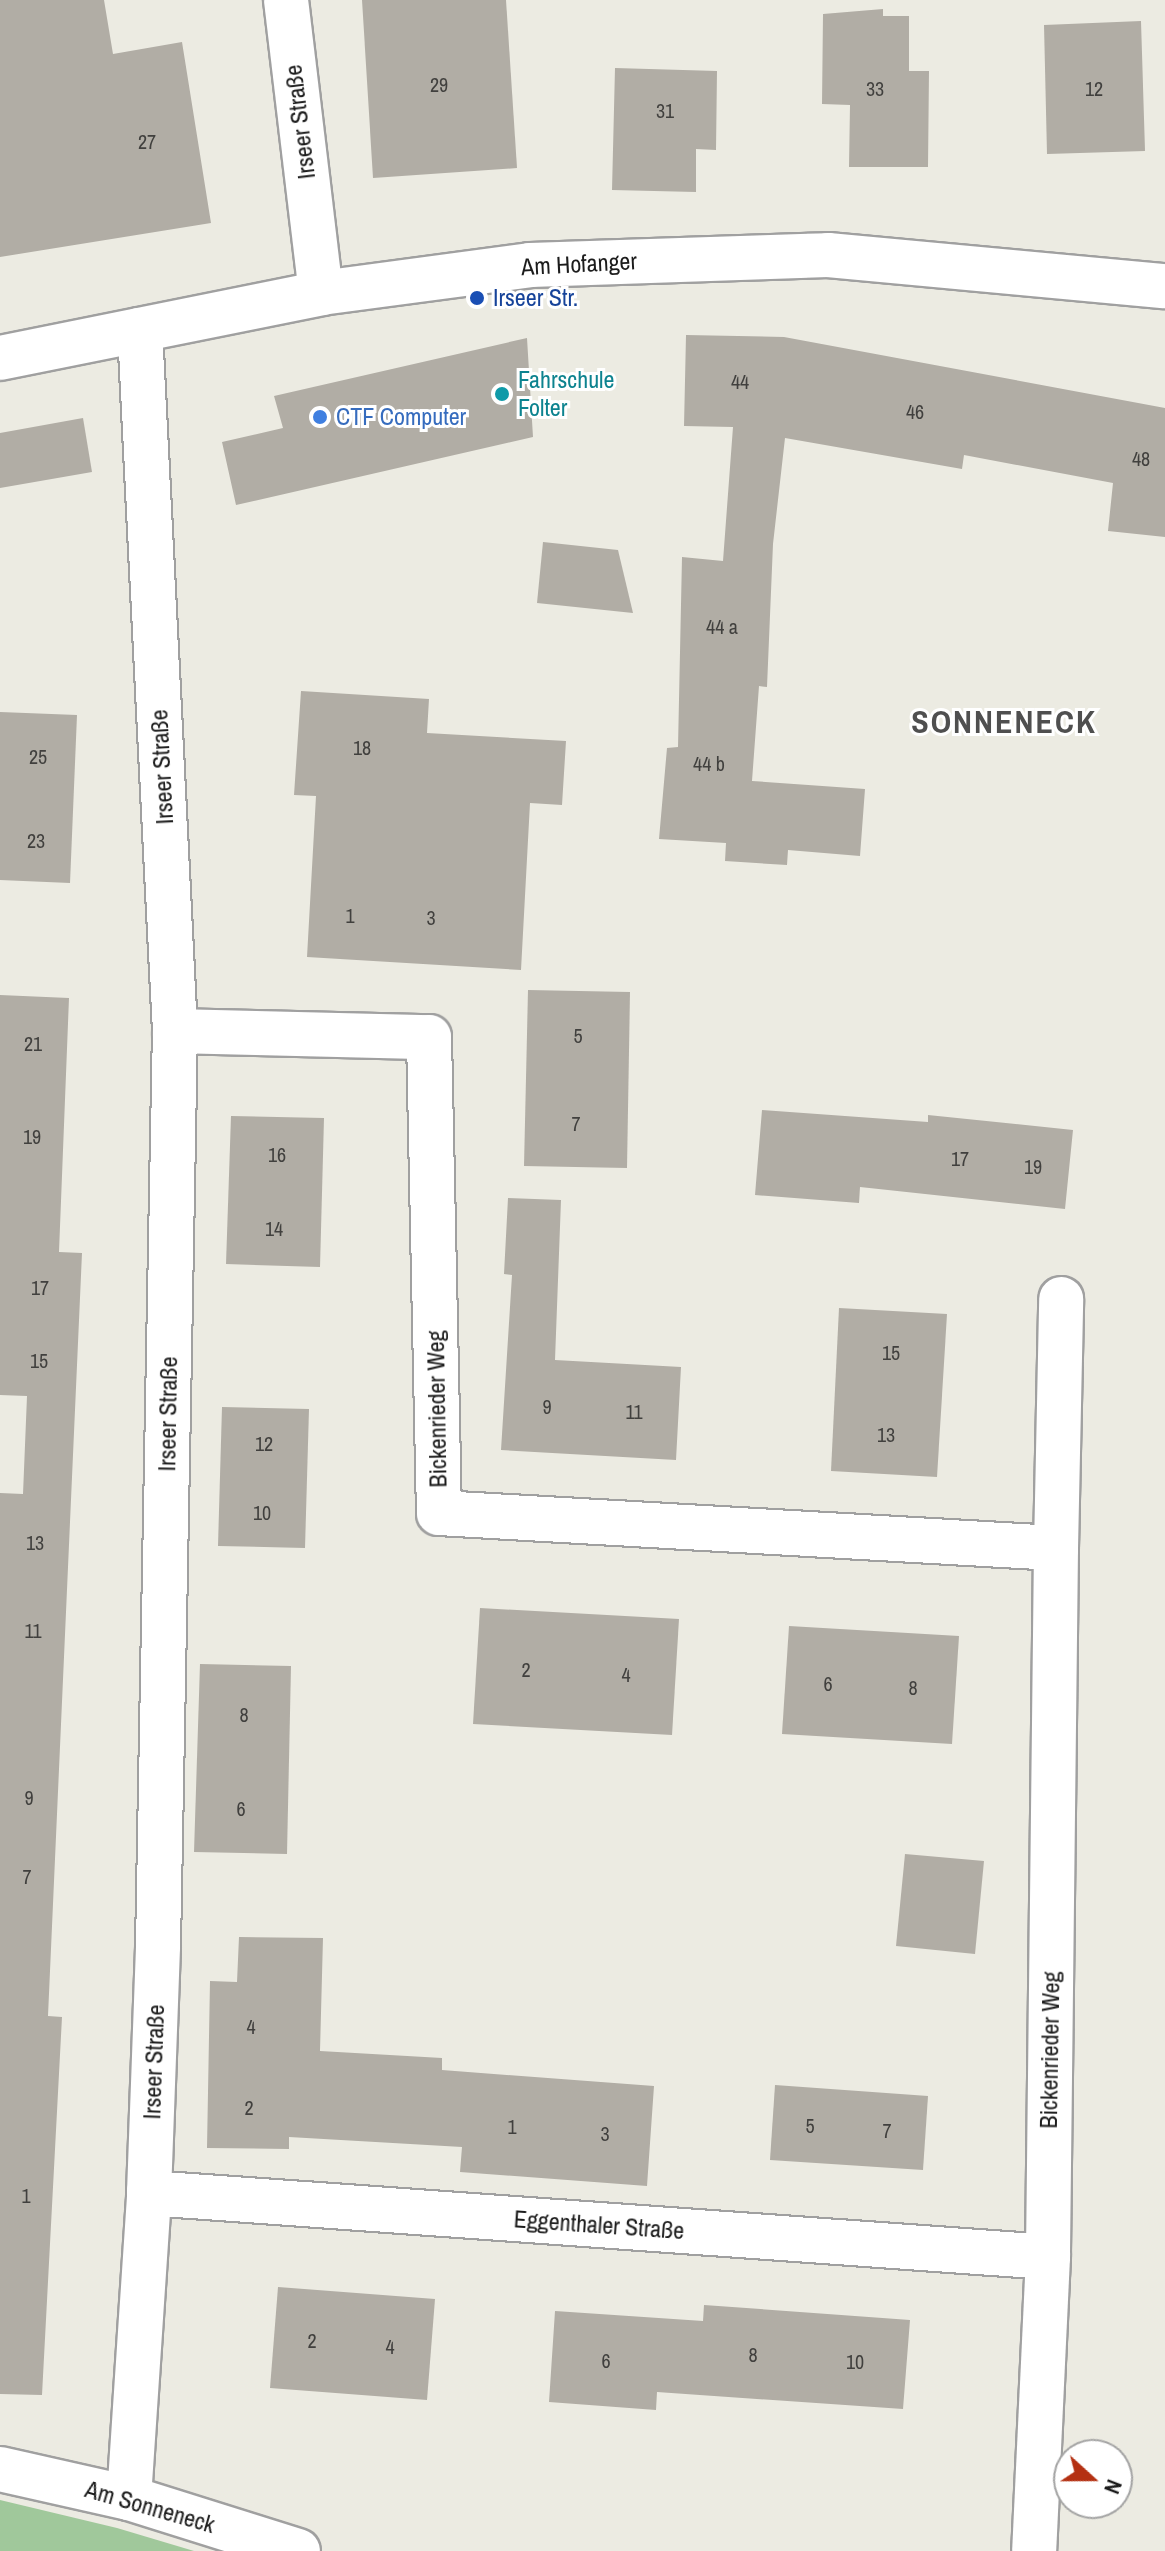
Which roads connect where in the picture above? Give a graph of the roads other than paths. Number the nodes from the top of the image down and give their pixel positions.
1 (286, 0) edge
2 (1165, 286) edge
3 (321, 293) junction
4 (140, 330) junction
5 (0, 358) edge
6 (175, 1031) junction
7 (1061, 1299) dead end
8 (1056, 1548) junction
9 (149, 2193) junction
10 (1048, 2257) junction
11 (0, 2469) edge
12 (129, 2498) junction
13 (298, 2551) edge
14 (1034, 2551) edge

1 - 3 street, Irseer Straße
2 - 3 street, Am Hofanger
3 - 4 street, Am Hofanger
4 - 5 street, Am Hofanger
4 - 6 street, Irseer Straße
6 - 8 street, Bickenrieder Weg
6 - 9 street, Irseer Straße
7 - 8 street, Bickenrieder Weg
8 - 10 street, Bickenrieder Weg
9 - 10 street, Eggenthaler Straße
9 - 12 street, Irseer Straße
10 - 14 street, Bickenrieder Weg
11 - 12 street, Am Sonneneck
12 - 13 street, Am Sonneneck

